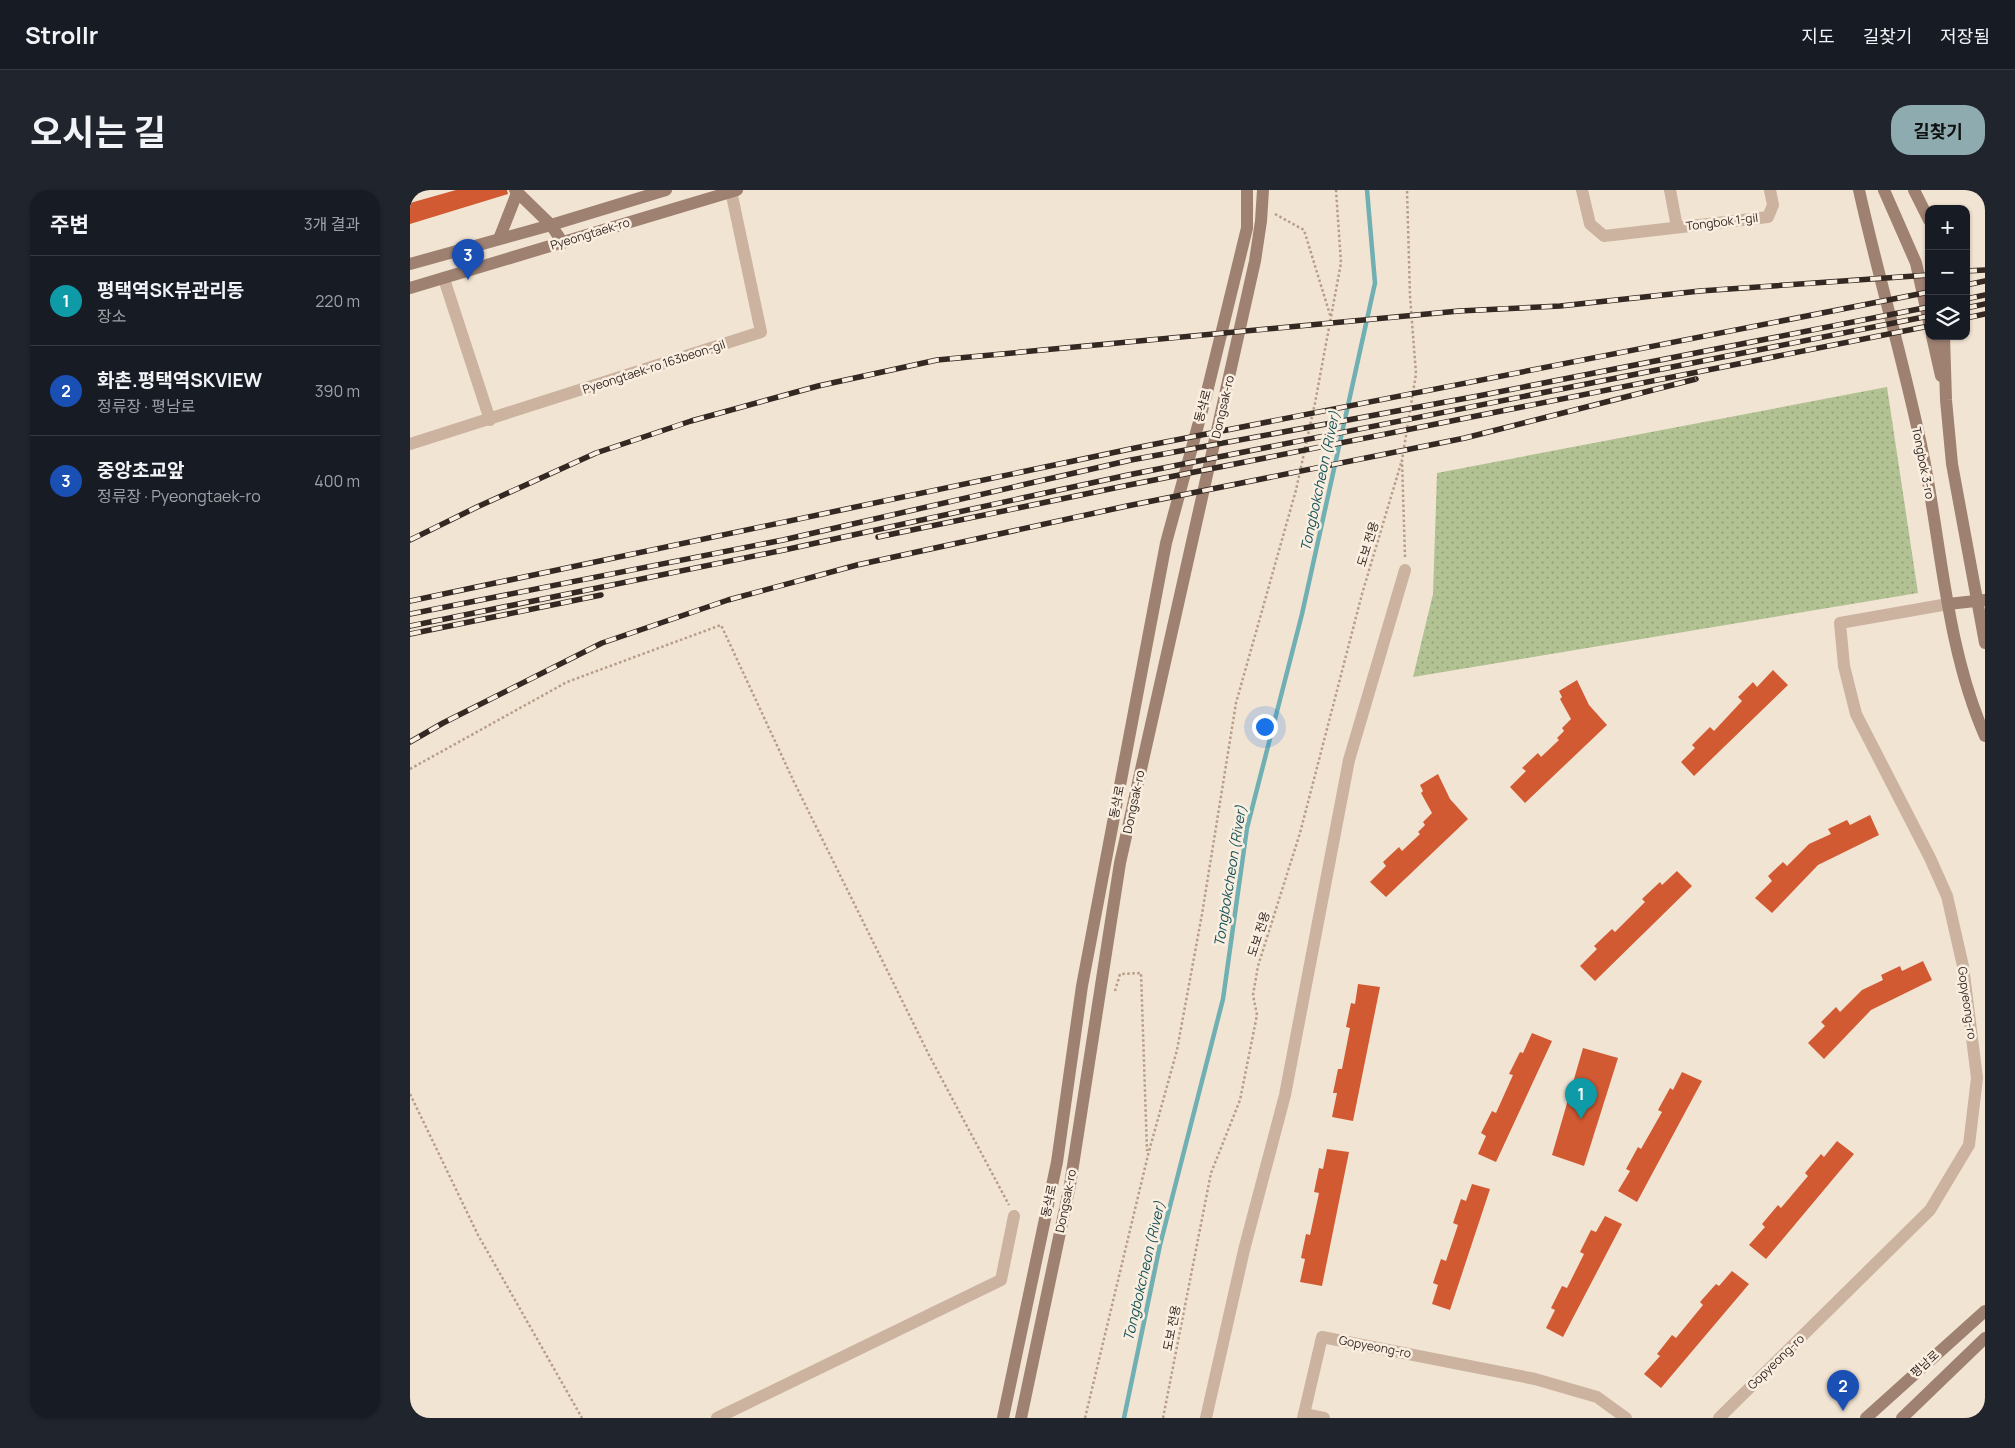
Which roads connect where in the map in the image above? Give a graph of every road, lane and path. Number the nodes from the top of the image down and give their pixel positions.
1 (666, 190) edge
2 (1247, 190) edge
3 (1263, 190) edge
4 (1336, 190) edge
5 (1407, 190) edge
6 (1582, 190) edge
7 (1670, 190) edge
8 (1770, 190) edge
9 (1859, 190) edge
10 (1884, 190) edge
11 (1914, 190) edge
12 (516, 191) edge
13 (734, 191) edge
14 (1925, 212) edge
15 (1261, 213) junction
16 (551, 225) junction
17 (1678, 227) junction
18 (499, 239) junction
19 (563, 243) junction
20 (410, 264) edge
21 (444, 279) junction
22 (410, 288) edge
23 (1925, 304) edge
24 (1331, 319) junction
25 (1933, 340) edge
26 (1944, 340) edge
27 (1946, 400) junction
28 (490, 420) junction
29 (410, 444) edge
30 (1402, 460) junction
31 (1405, 570) joint
32 (1981, 601) edge
33 (1948, 604) junction
34 (1985, 643) edge
35 (1985, 736) edge
36 (410, 769) edge
37 (1115, 993) dead end
38 (410, 1094) edge
39 (1148, 1155) junction
40 (1014, 1216) joint
41 (1985, 1311) edge
42 (1985, 1338) edge
43 (1304, 1416) edge
44 (582, 1418) edge
45 (717, 1418) edge
46 (1003, 1418) edge
47 (1021, 1418) edge
48 (1085, 1418) edge
49 (1163, 1418) edge
50 (1206, 1418) edge
51 (1324, 1418) edge
52 (1626, 1418) edge
53 (1719, 1418) edge
54 (1866, 1418) edge
55 (1902, 1418) edge

1 - 16 street, Pyeongtaek-ro
2 - 46 street, 동삭로
3 - 15 street, Dongsak-ro
4 - 24 path
5 - 30 path
6 - 17 street, Tongbok 1-gil
7 - 17 street, Tongbok 1-gil
8 - 17 street, Tongbok 1-gil
9 - 33 street, Tongbok 3-ro
10 - 23 street
11 - 14 street
12 - 16 street
12 - 18 street
13 - 19 street, Pyeongtaek-ro
13 - 28 street, Pyeongtaek-ro 163beon-gil
15 - 24 path
15 - 47 street, Dongsak-ro
16 - 18 street, Pyeongtaek-ro
16 - 19 street
18 - 20 street, Pyeongtaek-ro
19 - 21 street, Pyeongtaek-ro
21 - 22 street, Pyeongtaek-ro
21 - 28 street
24 - 39 path
25 - 27 street
26 - 27 street
27 - 32 street
28 - 29 street, Pyeongtaek-ro 163beon-gil
30 - 31 path
30 - 49 path, 도보 전용
31 - 50 street
32 - 33 street
32 - 34 street
33 - 35 street, Tongbok 3-ro
33 - 53 street, Gopyeong-ro
36 - 40 path
37 - 39 path
38 - 44 path
39 - 48 path
40 - 45 street
41 - 54 street, 평남로
42 - 55 street
43 - 51 street
43 - 52 street, Gopyeong-ro

